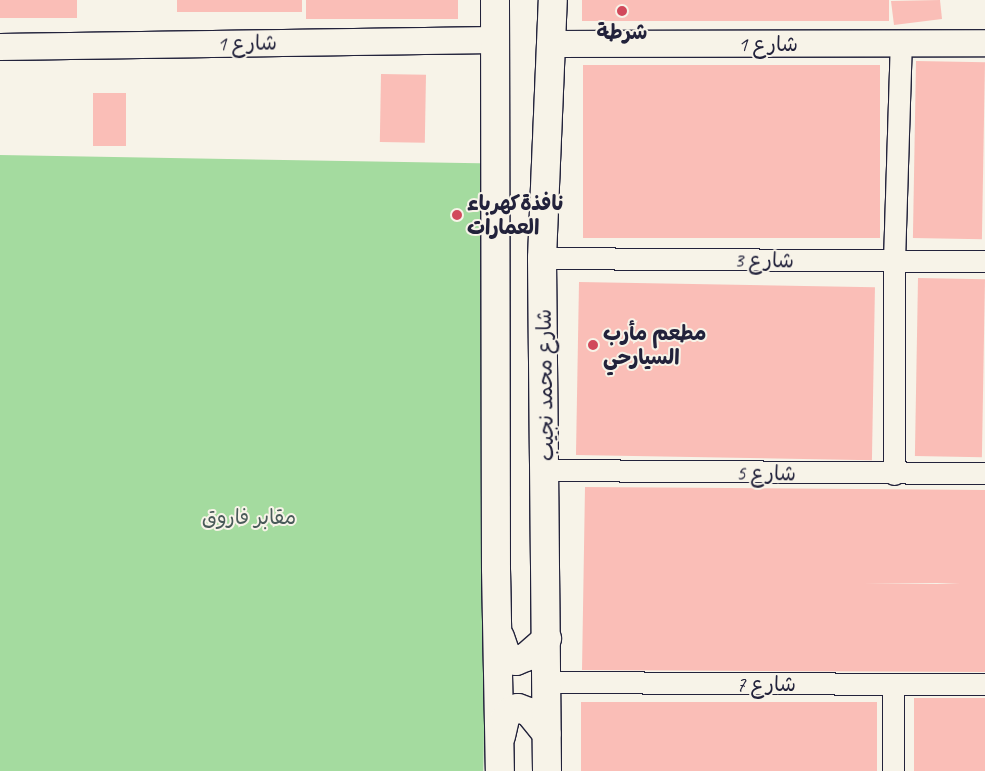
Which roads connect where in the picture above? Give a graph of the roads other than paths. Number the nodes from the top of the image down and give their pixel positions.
1 (495, 0) edge
2 (552, 0) edge
3 (495, 40) junction
4 (985, 42) edge
5 (550, 44) junction
6 (900, 44) junction
7 (0, 47) edge
8 (542, 258) junction
9 (985, 260) edge
10 (894, 261) junction
11 (546, 470) junction
12 (985, 473) edge
13 (894, 474) junction
14 (500, 638) junction
15 (546, 639) junction
16 (546, 682) junction
17 (985, 684) edge
18 (894, 685) junction
19 (547, 734) junction
20 (501, 741) junction
21 (500, 771) edge
22 (547, 771) edge
23 (893, 771) edge

1 - 3 main road
2 - 5 main road, شارع محمد نجيب
3 - 7 street, شارع 1
3 - 14 main road
4 - 6 street, شارع 1
5 - 6 street, شارع 1
5 - 8 main road, شارع محمد نجيب
6 - 10 street
8 - 10 street, شارع 3
8 - 11 main road, شارع محمد نجيب
9 - 10 street, شارع 3
10 - 13 street
11 - 13 street, شارع 5
11 - 15 main road, شارع محمد نجيب
12 - 13 street, شارع 5
14 - 15 main road
14 - 20 main road
15 - 16 main road, شارع محمد نجيب
16 - 18 street, شارع 7
16 - 19 main road, شارع محمد نجيب
17 - 18 street, شارع 7
18 - 23 street
19 - 20 main road
19 - 22 main road, شارع محمد نجيب
20 - 21 main road

